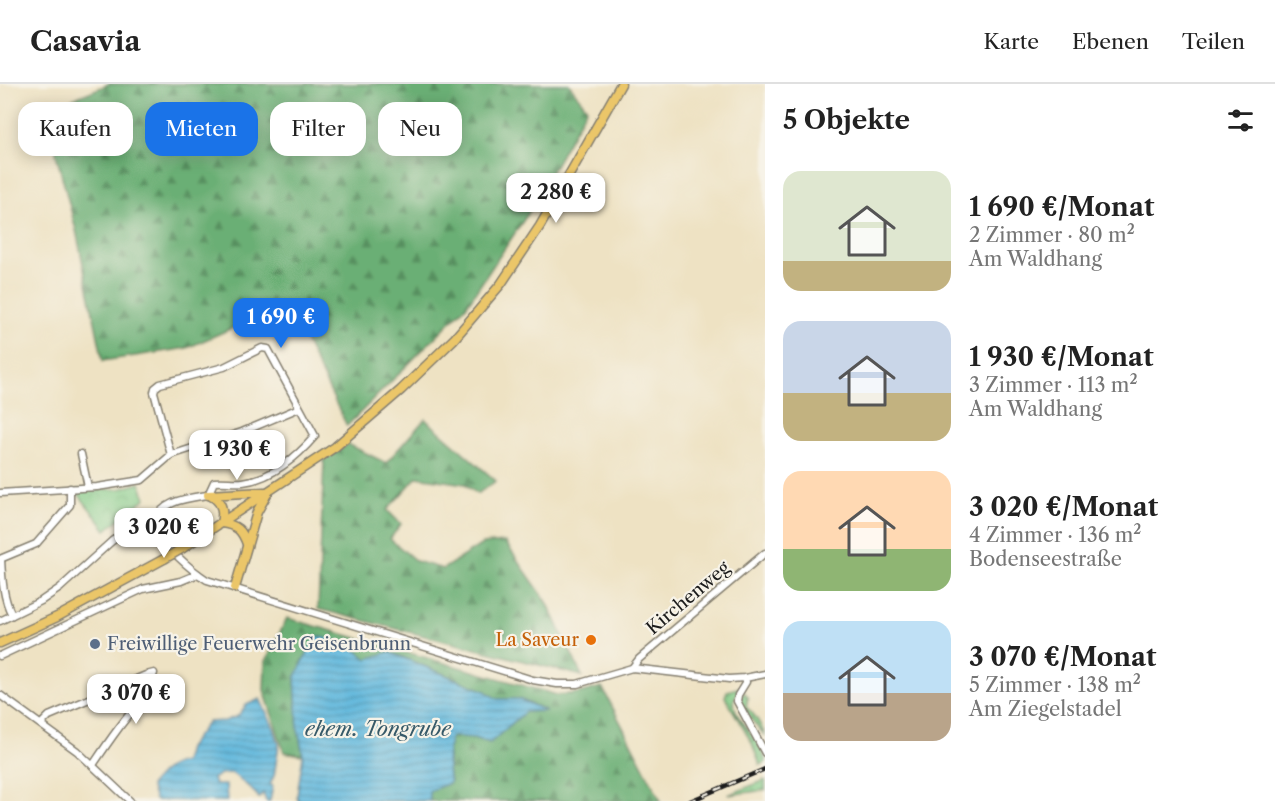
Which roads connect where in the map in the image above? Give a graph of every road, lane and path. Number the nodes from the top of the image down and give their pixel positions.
1 (621, 84) edge
2 (299, 408) junction
3 (81, 454) dead end
4 (171, 454) junction
5 (88, 487) junction
6 (70, 488) junction
7 (268, 492) junction
8 (0, 493) edge
9 (208, 495) junction
10 (220, 523) junction
11 (156, 527) junction
12 (247, 544) junction
13 (765, 553) edge
14 (0, 559) edge
15 (198, 574) junction
16 (235, 588) junction
17 (12, 615) junction
18 (0, 621) edge
19 (0, 643) edge
20 (0, 656) edge
21 (632, 668) junction
22 (765, 674) edge
23 (746, 678) junction
24 (0, 695) edge
25 (41, 724) junction
26 (765, 752) edge
27 (93, 765) junction
28 (130, 801) edge

1 - 7 main road
2 - 4 street
2 - 4 street
2 - 9 street
3 - 5 street
4 - 5 street
5 - 6 street
6 - 8 street
6 - 14 street
7 - 9 main road
7 - 10 main road
7 - 12 main road
9 - 10 main road
9 - 11 street
10 - 12 main road
10 - 19 main road, bridge
11 - 15 street
11 - 17 street
12 - 16 main road
13 - 21 street, Kirchenweg
14 - 17 street
15 - 16 street
15 - 20 street
16 - 21 street
17 - 18 street
21 - 23 street
22 - 23 street
23 - 26 street
24 - 25 street
25 - 27 street
25 - 27 street
27 - 28 street

